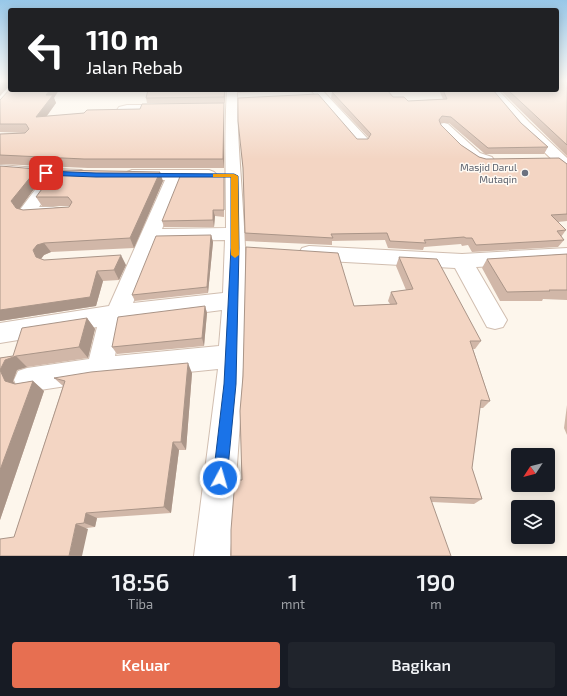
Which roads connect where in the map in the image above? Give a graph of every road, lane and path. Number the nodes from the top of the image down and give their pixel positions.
1 (230, 107) edge
2 (328, 107) edge
3 (508, 107) edge
4 (178, 108) edge
5 (121, 113) edge
6 (444, 128) edge
7 (362, 141) edge
8 (543, 159) edge
9 (499, 160) edge
10 (562, 162) edge
11 (0, 169) edge
12 (55, 174) junction
13 (96, 175) edge
14 (120, 175) edge
15 (175, 175) junction
16 (234, 176) junction
17 (67, 212) edge
18 (150, 235) junction
19 (240, 244) junction
20 (289, 252) edge
21 (141, 255) junction
22 (567, 255) edge
23 (118, 257) edge
24 (462, 261) junction
25 (234, 300) junction
26 (114, 314) junction
27 (495, 320) dead end
28 (0, 333) edge
29 (231, 356) junction
30 (99, 369) junction
31 (27, 380) edge
32 (212, 556) edge

1 - 16 street
2 - 7 street
3 - 10 main road
4 - 5 street
6 - 9 street
8 - 10 street
11 - 12 street
12 - 13 street
12 - 17 street
14 - 15 street
15 - 16 street
15 - 18 street
16 - 19 street
18 - 19 street
18 - 21 street
19 - 25 street
20 - 24 street
21 - 23 street
21 - 26 street
22 - 24 street
24 - 27 street
25 - 26 street
25 - 29 street
26 - 28 street
26 - 30 street
29 - 30 street
29 - 32 street
30 - 31 street

